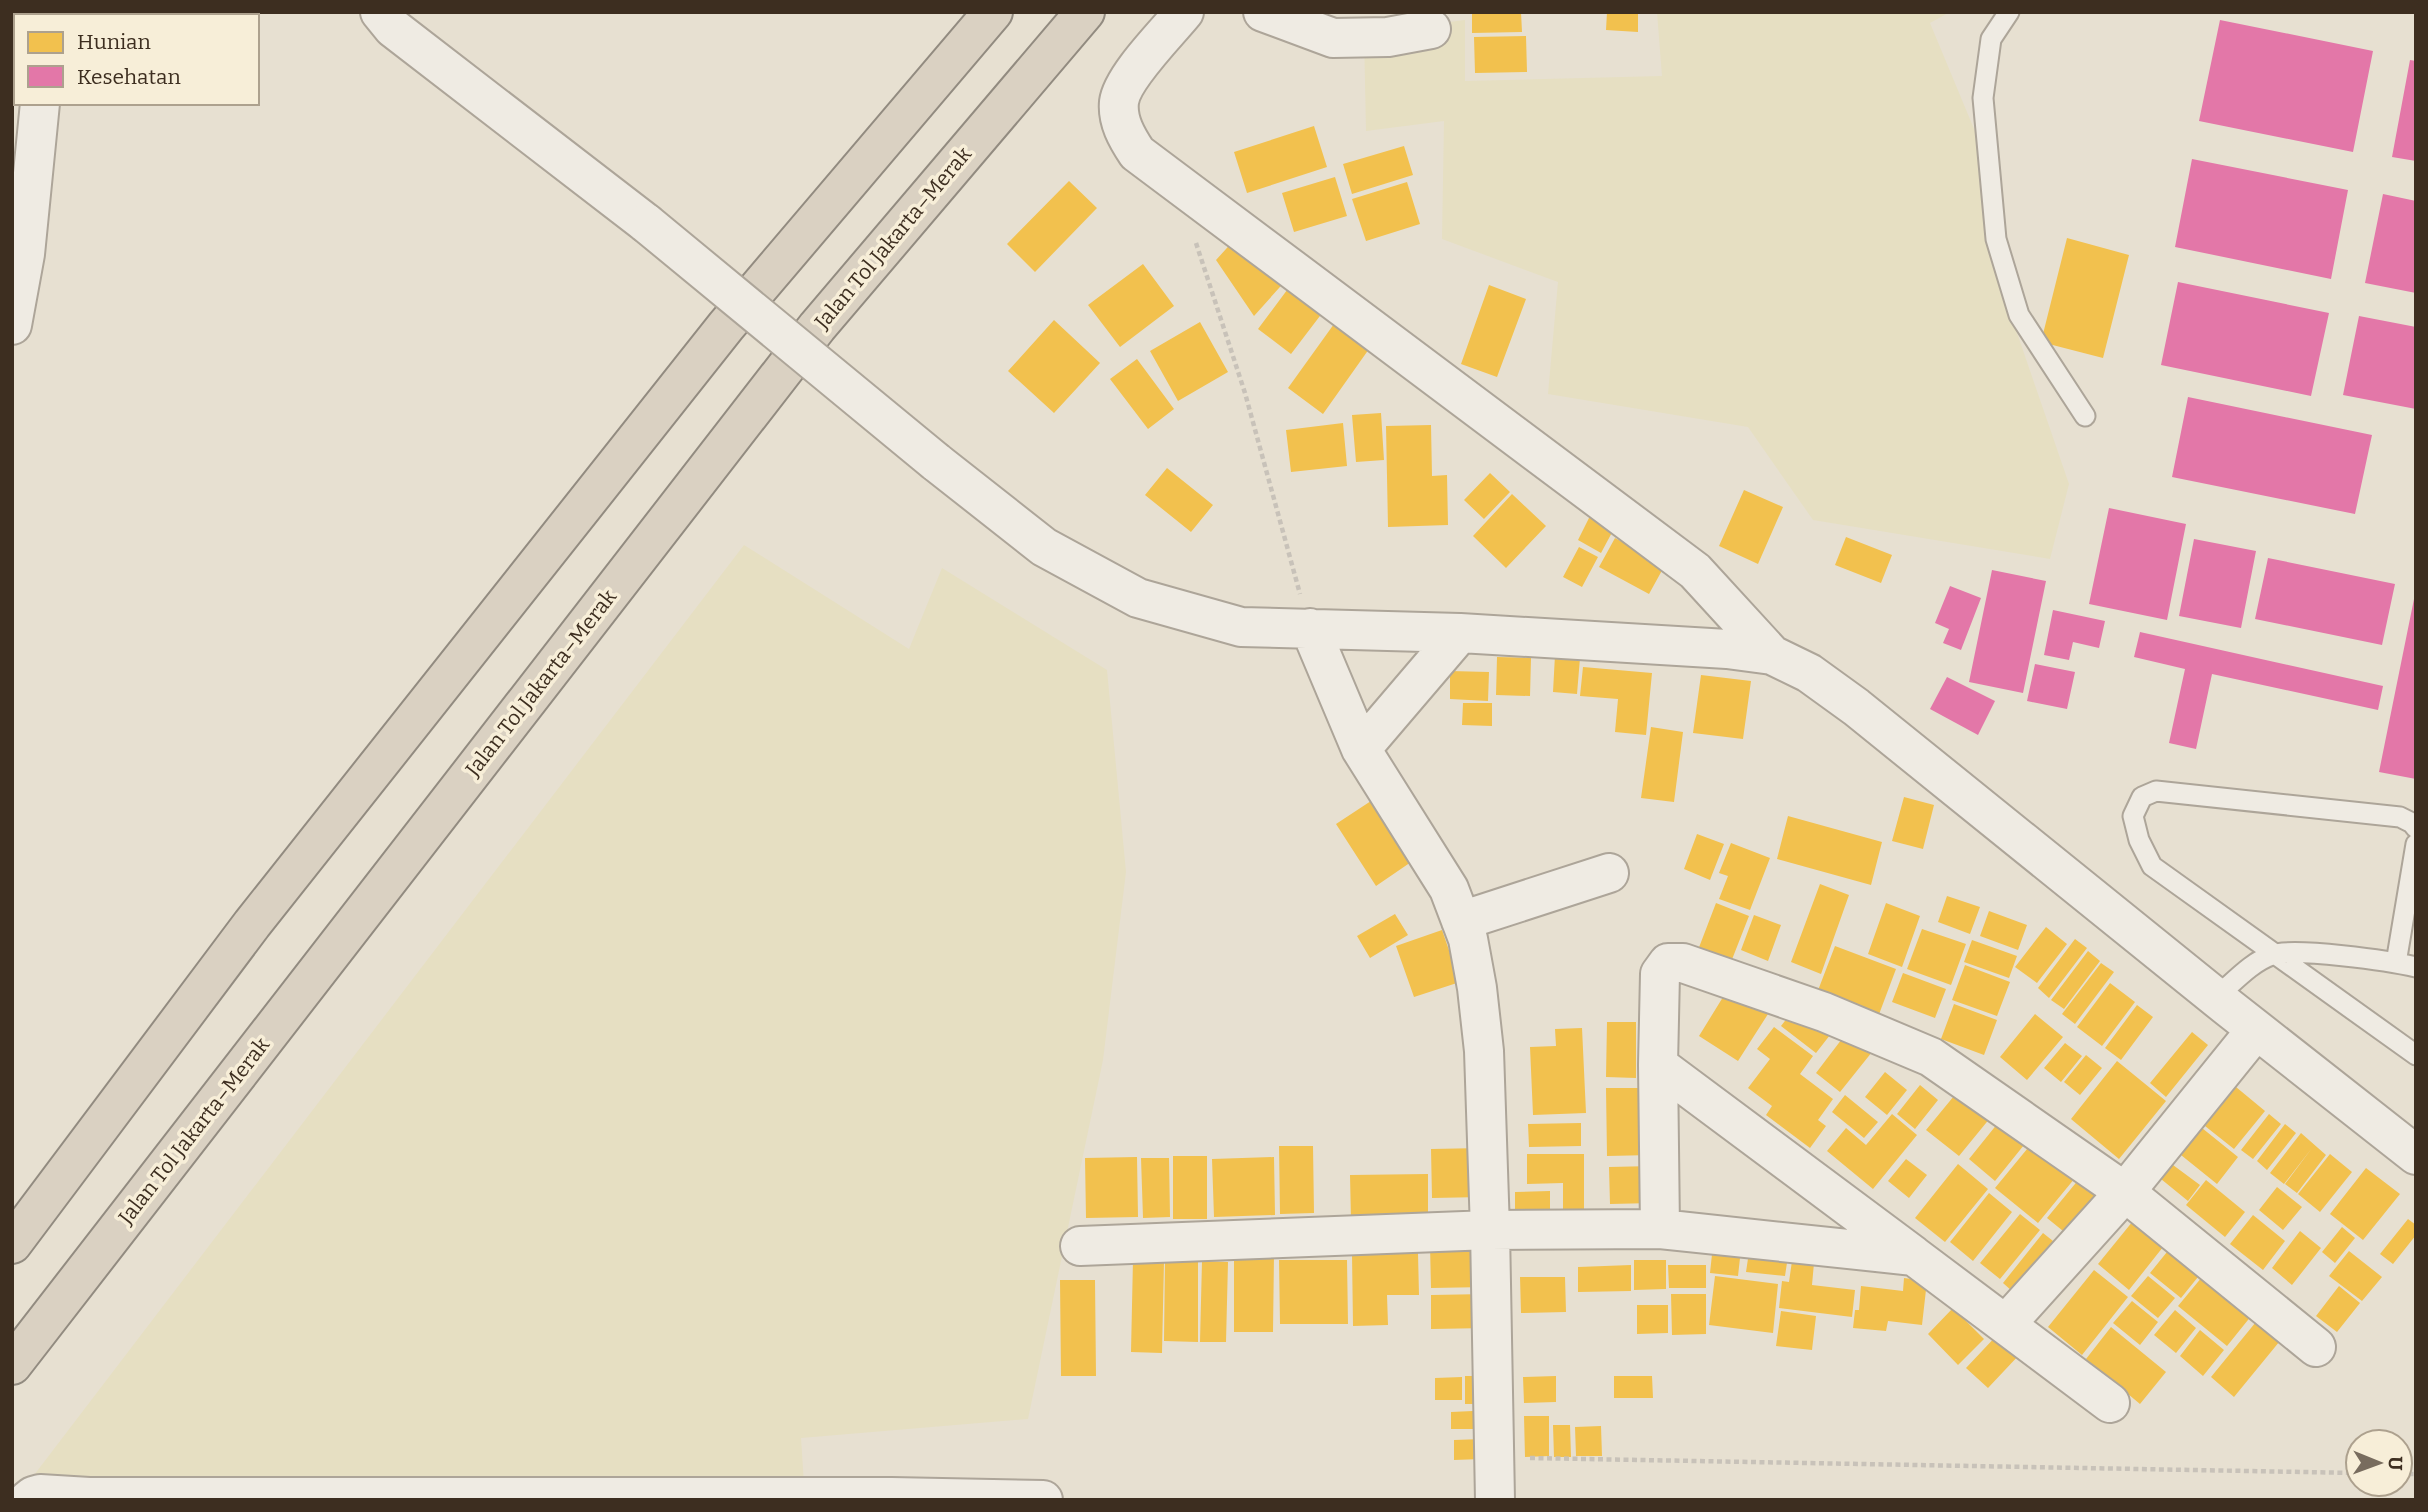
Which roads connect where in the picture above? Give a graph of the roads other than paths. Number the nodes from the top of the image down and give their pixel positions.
1 (380, 12) edge
2 (993, 12) edge
3 (1085, 12) edge
4 (1184, 12) edge
5 (1263, 12) edge
6 (2008, 12) edge
7 (1431, 29) dead end
8 (40, 105) edge
9 (16, 285) edge
10 (12, 324) edge
11 (2085, 416) dead end
12 (1310, 628) junction
13 (1461, 633) junction
14 (1772, 656) junction
15 (1361, 749) junction
16 (2416, 828) edge
17 (2416, 844) edge
18 (1609, 873) dead end
19 (1461, 921) junction
20 (2273, 954) junction
21 (2396, 963) junction
22 (2416, 968) edge
23 (2216, 997) junction
24 (2256, 1030) junction
25 (2416, 1055) edge
26 (1658, 1065) junction
27 (2416, 1155) edge
28 (2125, 1192) junction
29 (1660, 1229) junction
30 (1490, 1230) junction
31 (12, 1244) edge
32 (1080, 1246) dead end
33 (1914, 1256) junction
34 (2006, 1324) junction
35 (2316, 1348) dead end
36 (12, 1365) edge
37 (2110, 1403) dead end
38 (1494, 1479) edge
39 (27, 1493) edge
40 (1043, 1500) edge

1 - 12 street, bridge
2 - 31 highway
3 - 36 highway, Jalan Tol Jakarta–Merak
4 - 14 street
5 - 7 street
6 - 11 lane
8 - 9 street
9 - 10 street
12 - 13 street
12 - 15 street
13 - 14 street
13 - 15 street
14 - 23 street
15 - 19 street
16 - 20 lane
17 - 21 lane
18 - 19 street
19 - 30 street
20 - 21 lane
20 - 23 lane
20 - 25 lane
21 - 22 lane
23 - 24 street
24 - 27 street
24 - 28 street
26 - 28 street
26 - 29 street
26 - 33 street
28 - 34 street
28 - 35 street
29 - 30 street
29 - 33 street
30 - 32 street
30 - 38 street
33 - 34 street
34 - 37 street
39 - 40 street

